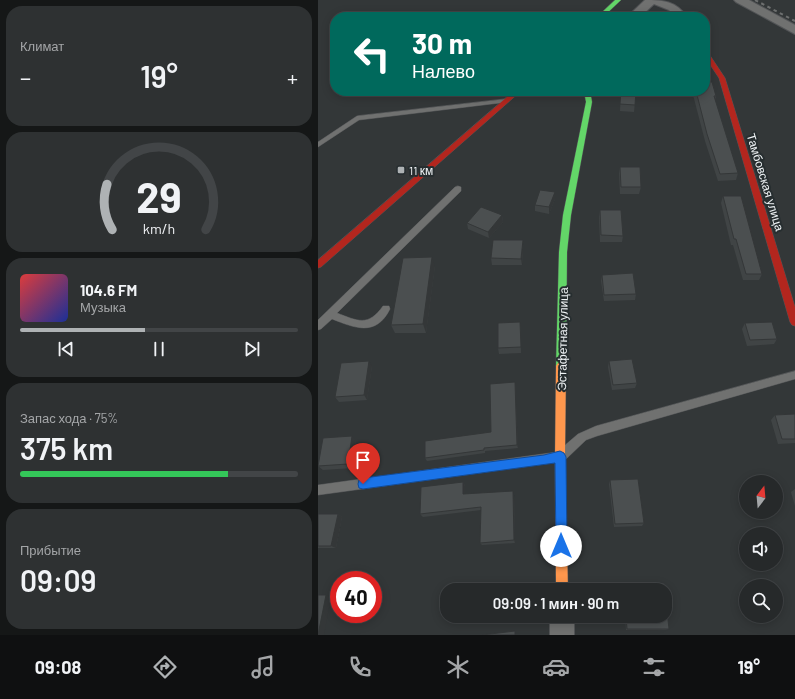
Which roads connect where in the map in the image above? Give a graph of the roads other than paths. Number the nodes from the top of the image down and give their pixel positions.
1 (618, 0) edge
2 (652, 0) edge
3 (655, 0) edge
4 (740, 0) edge
5 (605, 12) edge
6 (639, 12) edge
7 (677, 12) edge
8 (795, 30) edge
9 (710, 60) edge
10 (512, 96) edge
11 (588, 96) edge
12 (506, 101) junction
13 (318, 145) edge
14 (458, 189) dead end
15 (318, 266) edge
16 (386, 309) dead end
17 (330, 314) junction
18 (795, 322) edge
19 (318, 326) edge
20 (795, 375) edge
21 (560, 457) junction
22 (318, 490) edge
23 (562, 583) edge
24 (562, 623) edge
25 (562, 635) edge

1 - 5 street
2 - 6 street
3 - 7 street
4 - 8 street
9 - 18 street, Тамбовская улица
10 - 12 street
11 - 21 street, Эстафетная улица
12 - 13 lane
12 - 15 street
14 - 17 lane
16 - 17 lane
17 - 19 lane
20 - 21 lane
21 - 22 lane
21 - 23 street, Эстафетная улица
24 - 25 street

